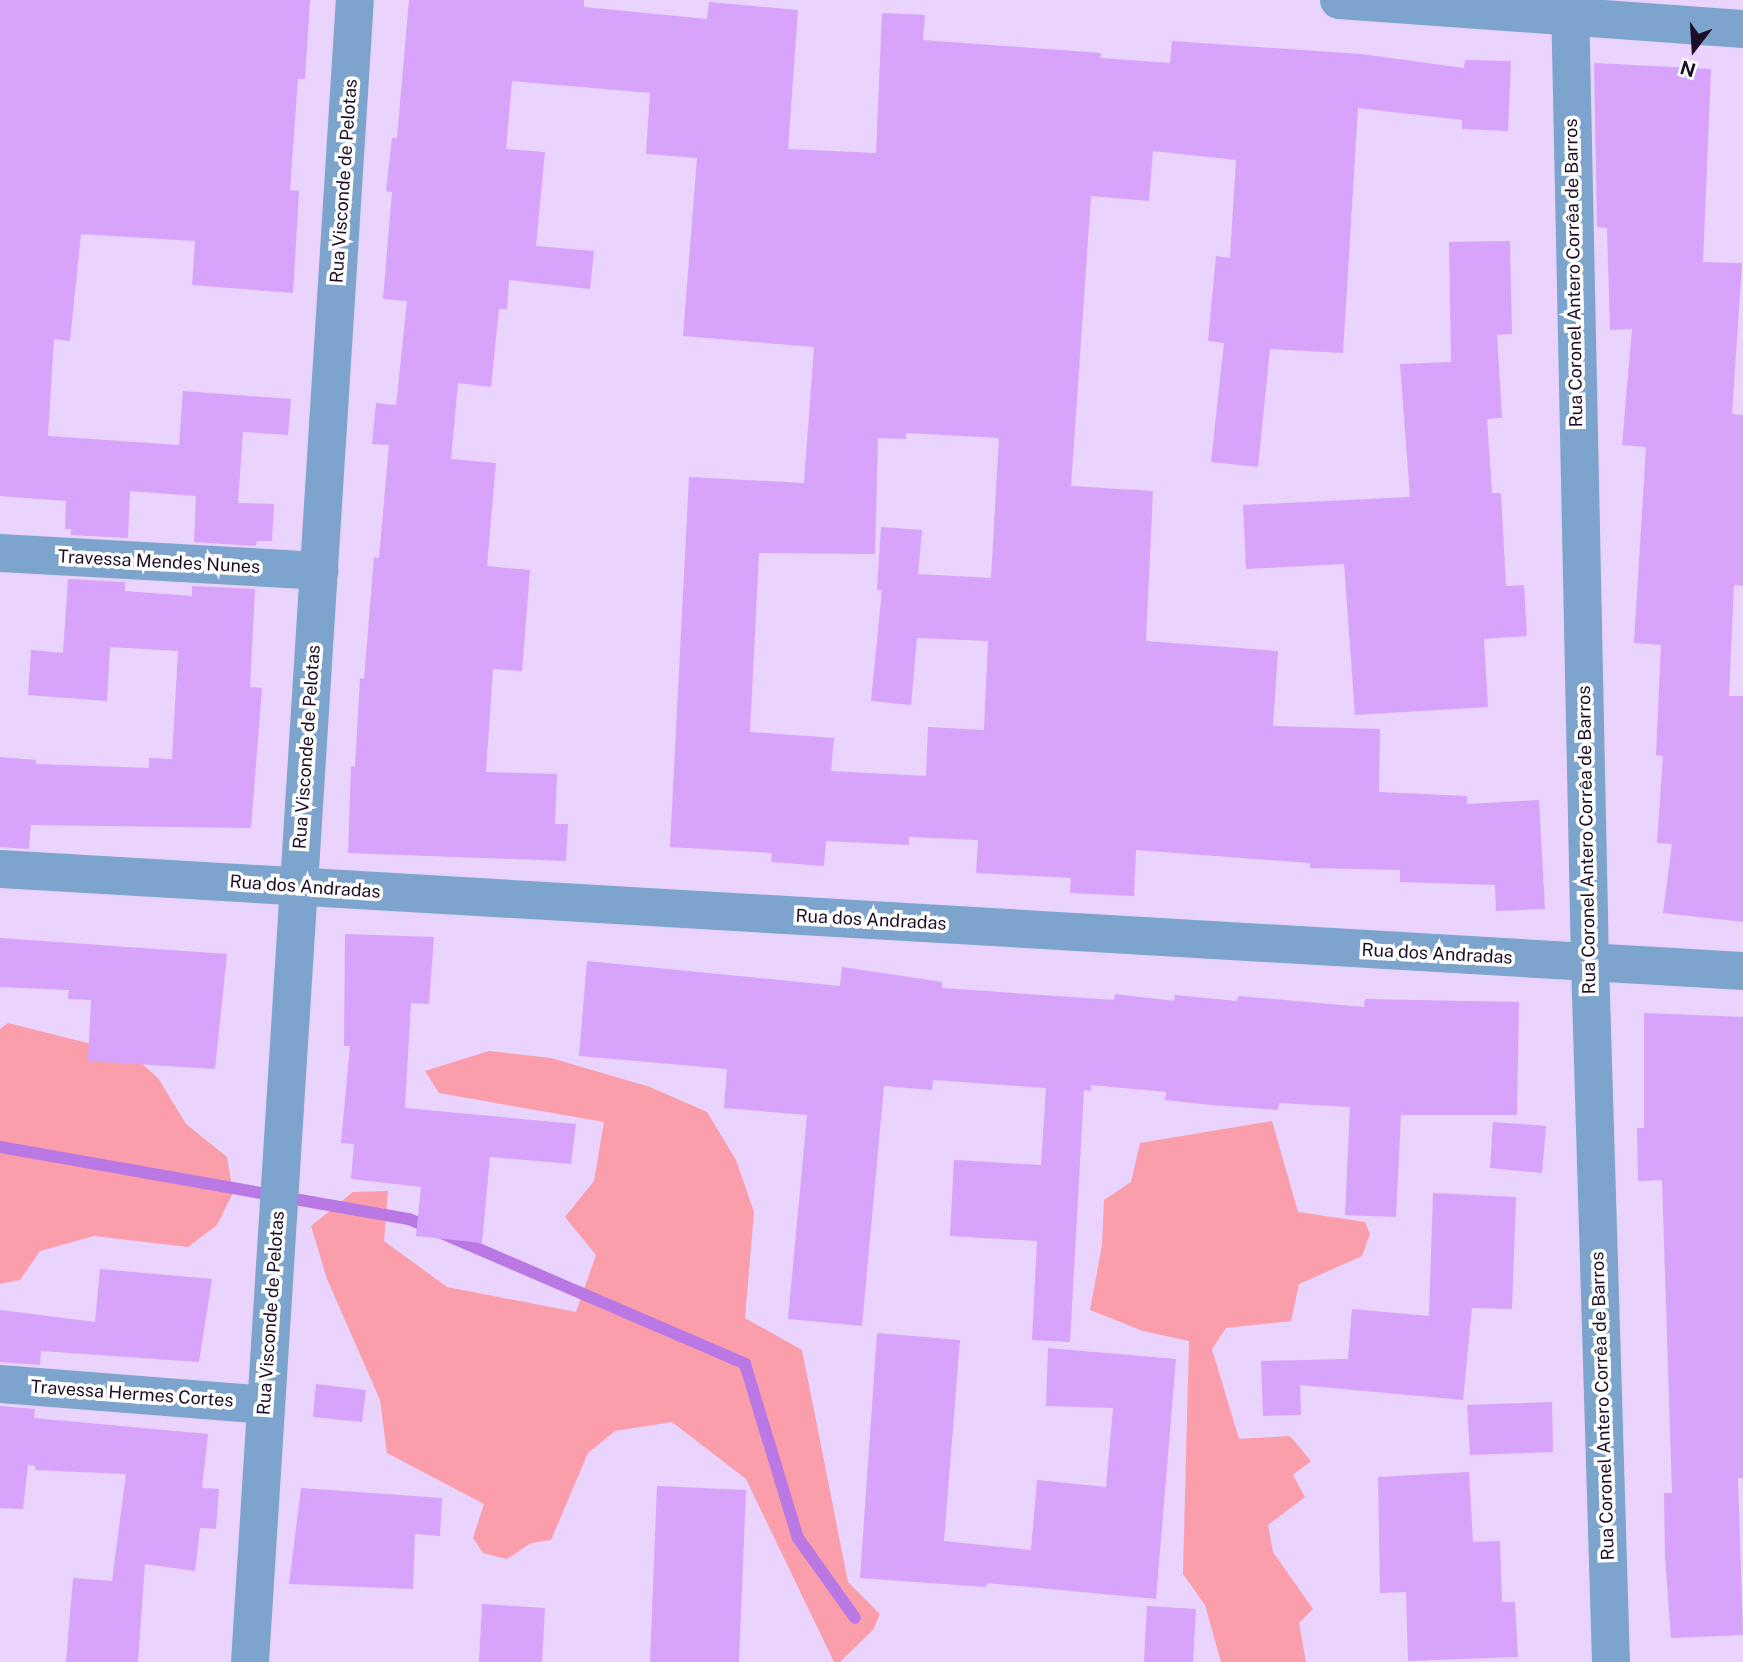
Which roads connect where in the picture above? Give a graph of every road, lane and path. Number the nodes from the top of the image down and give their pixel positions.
1 (355, 0) edge
2 (1339, 0) edge
3 (1569, 9) edge
4 (1743, 29) edge
5 (0, 553) edge
6 (319, 571) junction
7 (0, 869) edge
8 (298, 887) junction
9 (1590, 963) junction
10 (1743, 971) edge
11 (0, 1384) edge
12 (265, 1405) junction
13 (250, 1662) edge
14 (1611, 1662) edge

1 - 6 street, Rua Visconde de Pelotas
2 - 3 street
3 - 4 street
3 - 9 street, Rua Coronel Antero Corrêa de Barros
5 - 6 street, Travessa Mendes Nunes
6 - 8 street, Rua Visconde de Pelotas
7 - 8 street, Rua dos Andradas
8 - 9 street, Rua dos Andradas
8 - 12 street, Rua Visconde de Pelotas
9 - 10 street, Rua dos Andradas
9 - 14 street, Rua Coronel Antero Corrêa de Barros
11 - 12 street, Travessa Hermes Cortes
12 - 13 street, Rua Visconde de Pelotas

